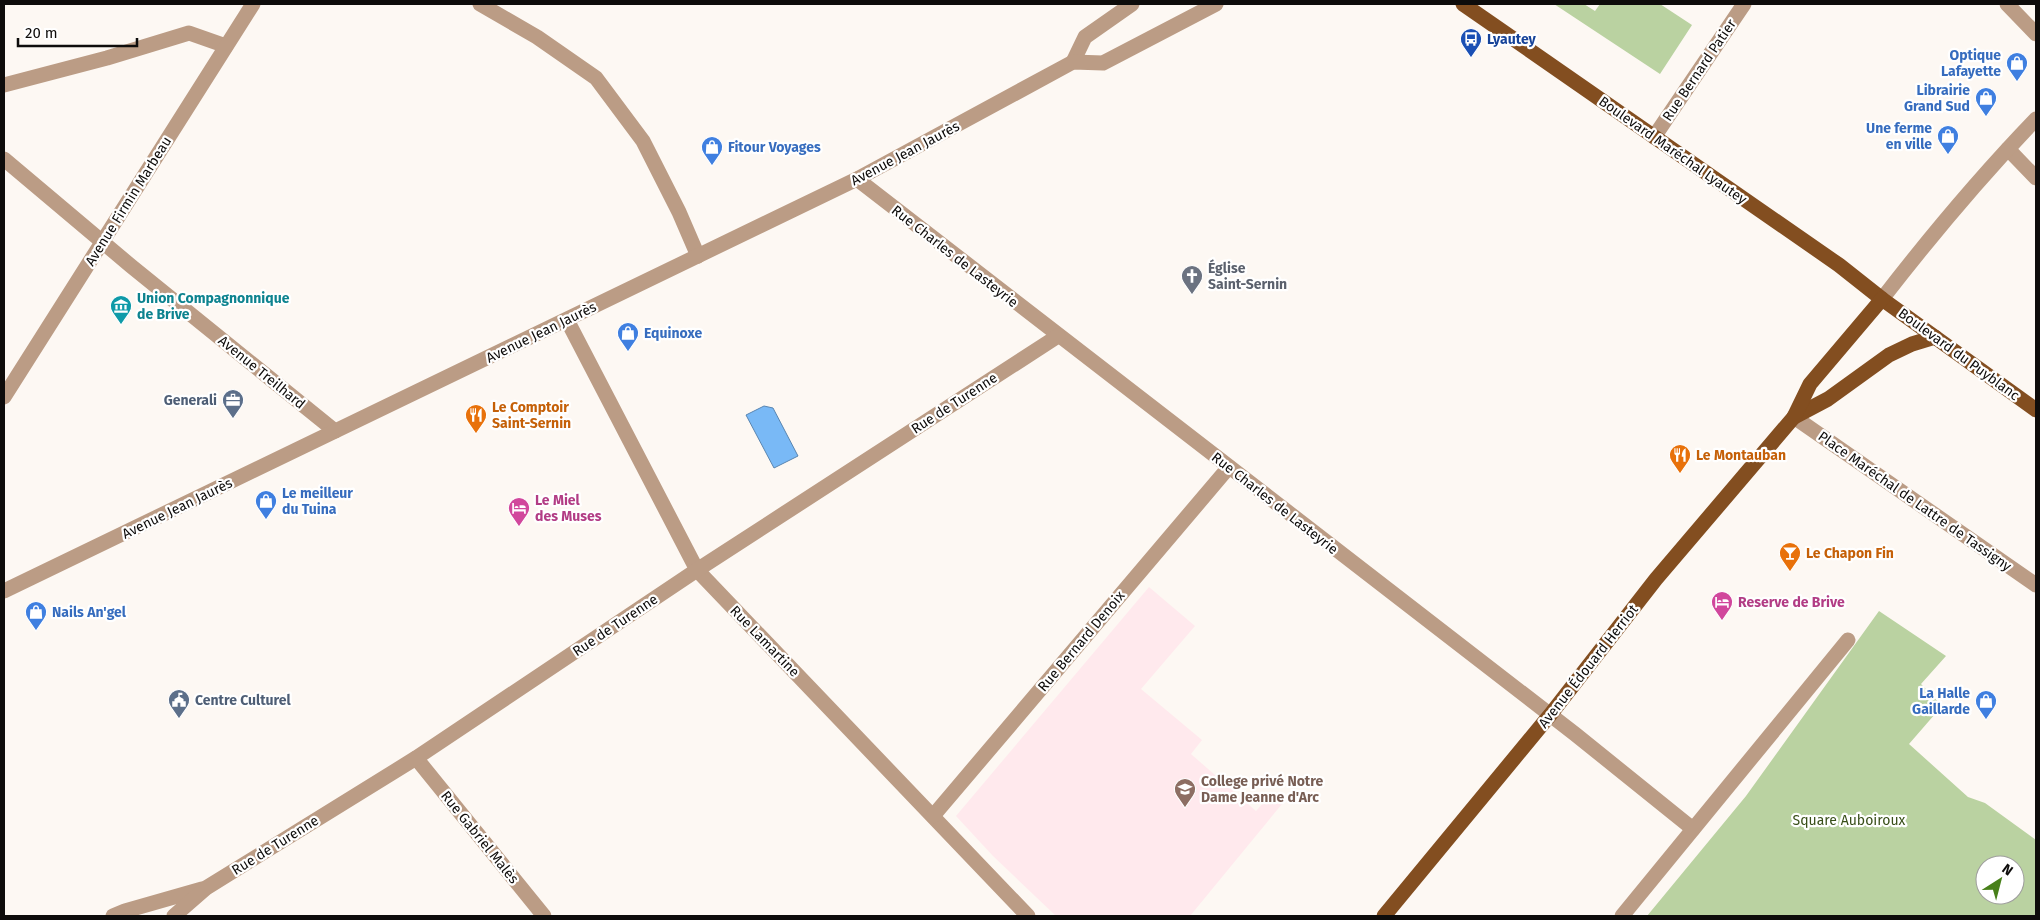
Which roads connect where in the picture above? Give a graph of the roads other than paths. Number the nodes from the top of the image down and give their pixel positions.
1 (253, 4) edge
2 (480, 4) edge
3 (1132, 4) edge
4 (1216, 4) edge
5 (1463, 4) edge
6 (1744, 4) edge
7 (2007, 4) edge
8 (2036, 34) edge
9 (226, 46) junction
10 (1073, 62) junction
11 (4, 86) edge
12 (2036, 119) edge
13 (1654, 137) junction
14 (2008, 149) junction
15 (4, 159) edge
16 (2036, 178) edge
17 (857, 179) junction
18 (102, 242) junction
19 (698, 256) junction
20 (1882, 298) junction
21 (567, 320) junction
22 (1058, 336) junction
23 (1935, 338) junction
24 (4, 397) edge
25 (2036, 410) edge
26 (1794, 417) junction
27 (335, 431) junction
28 (1228, 467) junction
29 (697, 570) junction
30 (2036, 586) edge
31 (4, 591) edge
32 (1848, 640) dead end
33 (1550, 715) junction
34 (416, 758) junction
35 (933, 816) junction
36 (1693, 828) junction
37 (206, 888) junction
38 (113, 916) edge
39 (174, 916) edge
40 (544, 916) edge
41 (1028, 916) edge
42 (1384, 916) edge
43 (1622, 916) edge

1 - 9 street, Avenue Firmin Marbeau
2 - 19 street
3 - 10 street
4 - 10 street
5 - 13 main road, Boulevard Maréchal Lyautey
6 - 13 street, Rue Bernard Patier
7 - 8 street
9 - 11 street
9 - 18 street, Avenue Firmin Marbeau
10 - 17 street, Avenue Jean Jaurès
12 - 14 street
13 - 20 main road, Boulevard Maréchal Lyautey
14 - 16 street
14 - 20 street
15 - 18 street, Avenue Treilhard
17 - 19 street, Avenue Jean Jaurès
17 - 22 street, Rue Charles de Lasteyrie
18 - 24 street, Avenue Firmin Marbeau
18 - 27 street, Avenue Treilhard
19 - 21 street, Avenue Jean Jaurès
20 - 23 main road, Boulevard du Puyblanc
20 - 26 main road, Avenue Édouard Herriot
21 - 27 street, Avenue Jean Jaurès
21 - 29 street, Rue Lamartine
22 - 28 street, Rue Charles de Lasteyrie
22 - 29 street, Rue de Turenne
23 - 25 main road, Boulevard du Puyblanc
23 - 26 main road, Avenue Édouard Herriot
26 - 30 street, Place Maréchal de Lattre de Tassigny
26 - 33 main road, Avenue Édouard Herriot
27 - 31 street, Avenue Jean Jaurès
28 - 33 street, Rue Charles de Lasteyrie
28 - 35 street, Rue Bernard Denoix
29 - 34 street, Rue de Turenne
29 - 35 street, Rue Lamartine
32 - 36 street
33 - 36 street, Rue Charles de Lasteyrie
33 - 42 main road, Avenue Édouard Herriot
34 - 37 street, Rue de Turenne
34 - 40 street, Rue Gabriel Malès
35 - 41 street, Rue Lamartine
36 - 43 street
37 - 38 street
37 - 39 street, Rue de Turenne

